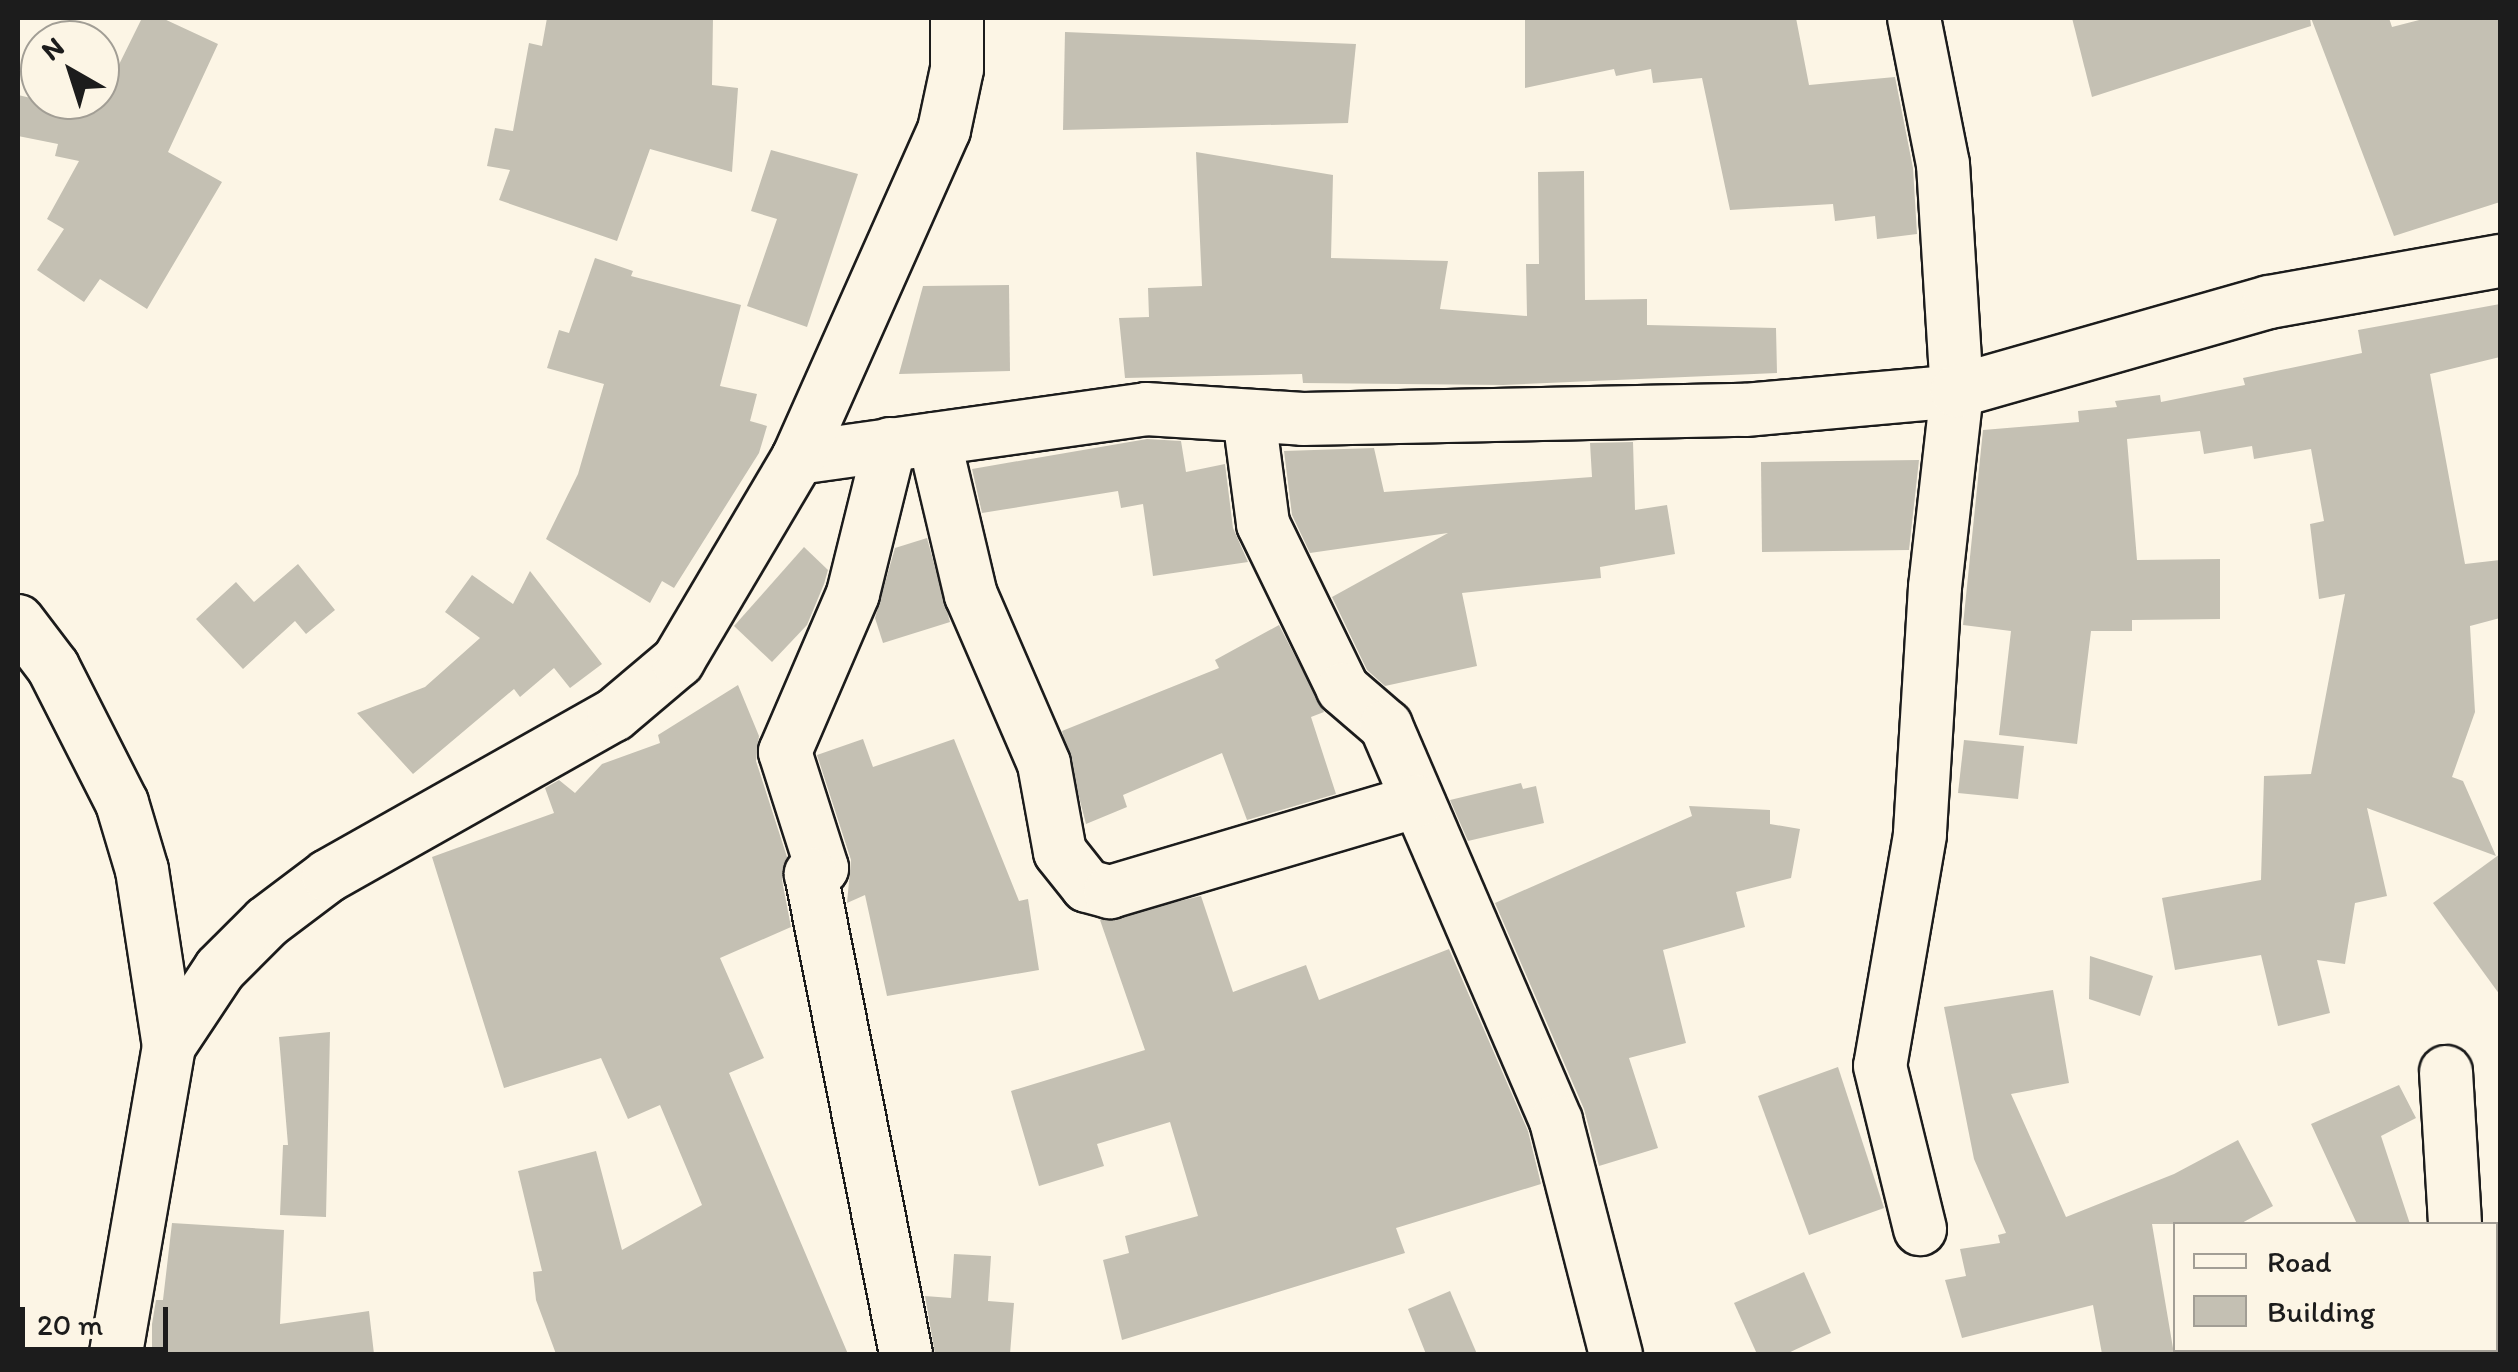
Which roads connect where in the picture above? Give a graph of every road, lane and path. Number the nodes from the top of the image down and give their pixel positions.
1 (957, 18) edge
2 (1914, 18) edge
3 (2500, 262) edge
4 (1957, 391) junction
5 (1249, 416) junction
6 (912, 441) junction
7 (798, 458) junction
8 (18, 621) edge
9 (1417, 801) junction
10 (169, 1046) junction
11 (2446, 1072) dead end
12 (2455, 1222) edge
13 (1920, 1229) dead end
14 (116, 1354) edge
15 (906, 1354) edge
16 (1616, 1354) edge

1 - 7 street
2 - 4 street
3 - 4 street
4 - 5 street
4 - 13 street
5 - 6 street
5 - 9 street
6 - 7 street
6 - 9 street
6 - 15 street
7 - 10 street
8 - 10 street
9 - 16 street
10 - 14 street
11 - 12 street

